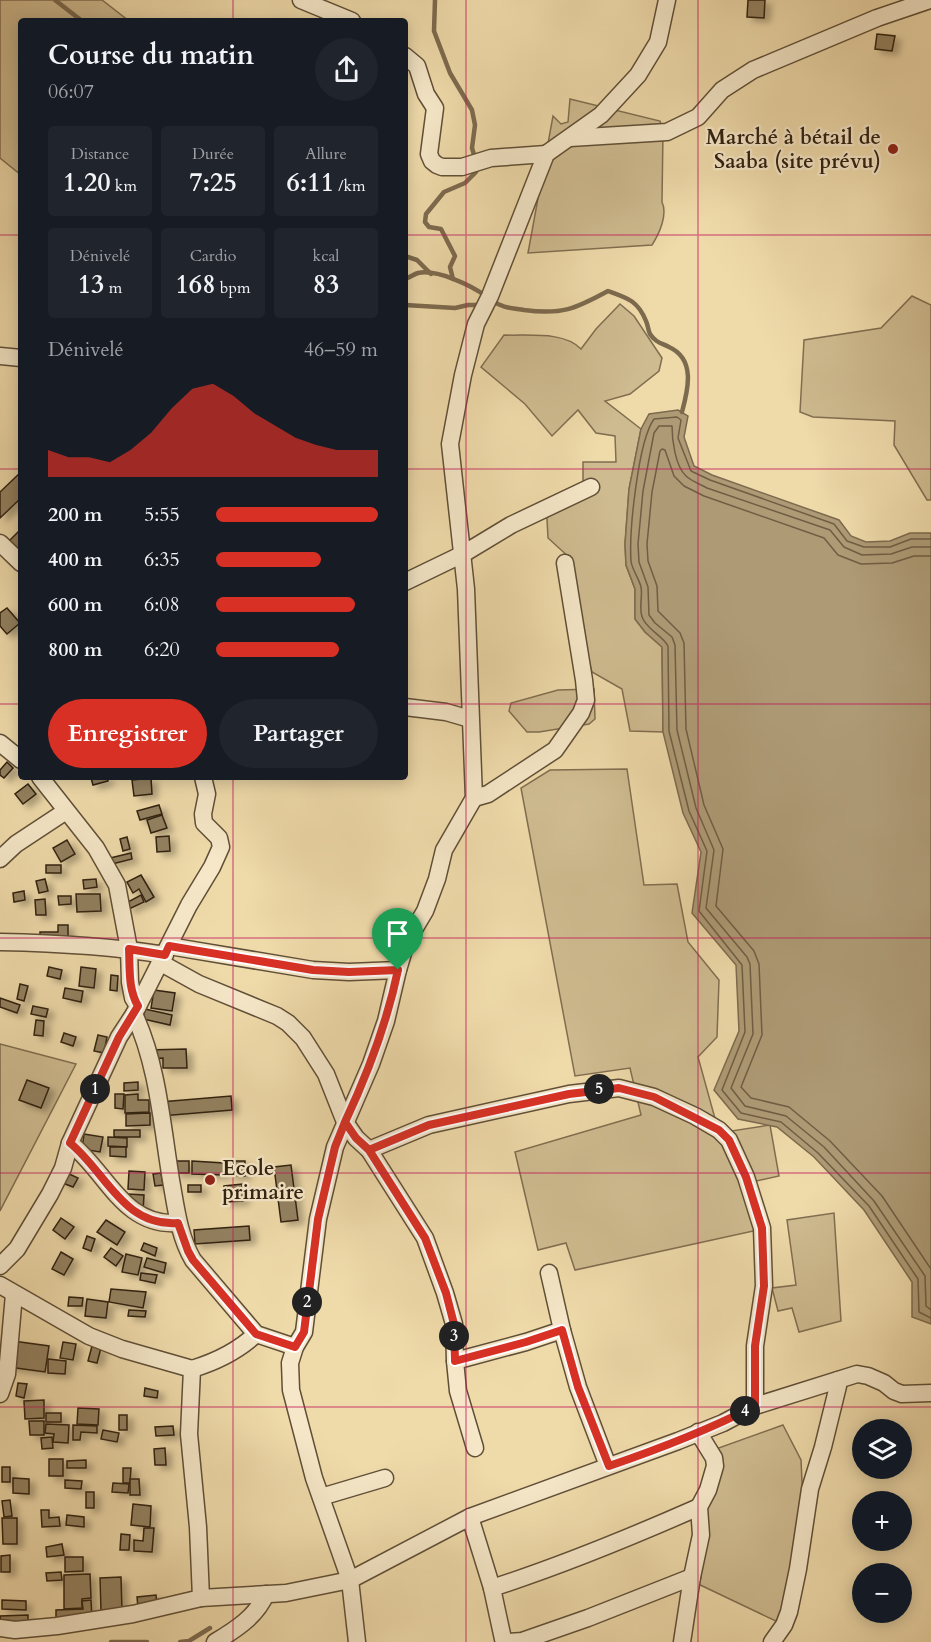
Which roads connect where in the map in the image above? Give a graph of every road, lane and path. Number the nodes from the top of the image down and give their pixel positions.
1 (301, 0) edge
2 (667, 0) edge
3 (930, 0) edge
4 (345, 18) edge
5 (408, 58) edge
6 (570, 138) junction
7 (546, 154) junction
8 (0, 356) edge
9 (18, 358) edge
10 (591, 487) dead end
11 (0, 543) edge
12 (463, 554) junction
13 (18, 560) edge
14 (564, 563) dead end
15 (408, 581) edge
16 (408, 707) edge
17 (470, 718) junction
18 (0, 743) edge
19 (18, 757) edge
20 (43, 780) edge
21 (204, 780) edge
22 (474, 798) junction
23 (66, 811) junction
24 (0, 859) edge
25 (0, 942) edge
26 (129, 949) junction
27 (165, 955) junction
28 (398, 970) junction
29 (136, 1010) junction
30 (345, 1122) junction
31 (70, 1143) junction
32 (369, 1150) junction
33 (178, 1223) junction
34 (0, 1266) edge
35 (549, 1273) dead end
36 (7, 1290) edge
37 (562, 1330) junction
38 (256, 1334) junction
39 (295, 1347) junction
40 (455, 1361) junction
41 (192, 1369) junction
42 (838, 1380) junction
43 (0, 1392) edge
44 (931, 1394) edge
45 (755, 1406) junction
46 (698, 1432) junction
47 (475, 1448) dead end
48 (609, 1466) junction
49 (385, 1478) dead end
50 (321, 1497) junction
51 (699, 1507) junction
52 (470, 1517) junction
53 (692, 1577) junction
54 (350, 1580) junction
55 (492, 1588) junction
56 (266, 1594) junction
57 (201, 1598) junction
58 (0, 1628) edge
59 (549, 1637) edge
60 (215, 1642) edge
61 (355, 1642) edge
62 (682, 1642) edge
63 (772, 1642) edge

1 - 4 street
2 - 6 street
3 - 6 street
5 - 7 street
6 - 7 street
7 - 12 street
8 - 9 street
10 - 12 street
11 - 13 street
12 - 15 street
12 - 17 street
14 - 22 street
16 - 17 street
17 - 22 street
18 - 19 street
20 - 23 street
21 - 27 street
22 - 28 street
23 - 24 street
23 - 26 street
25 - 26 street
26 - 27 street
26 - 29 street
27 - 28 street
27 - 29 street
27 - 30 street
28 - 30 street
29 - 31 street
29 - 33 street
30 - 32 street
30 - 39 street
31 - 33 street
31 - 34 street
32 - 40 street
32 - 45 street
33 - 38 street
35 - 37 street
36 - 41 street
36 - 43 street
37 - 40 street
37 - 48 street
38 - 39 street
38 - 41 street
39 - 50 street
40 - 47 street
41 - 57 street
42 - 44 street
42 - 45 street
42 - 63 street
45 - 46 street
46 - 48 street
46 - 51 street
48 - 52 street
49 - 50 street
50 - 54 street
51 - 53 street
51 - 55 street
52 - 54 street
52 - 55 street
53 - 59 street
53 - 62 street
54 - 56 street
54 - 61 street
55 - 59 street
56 - 57 street
56 - 60 street
57 - 58 street

